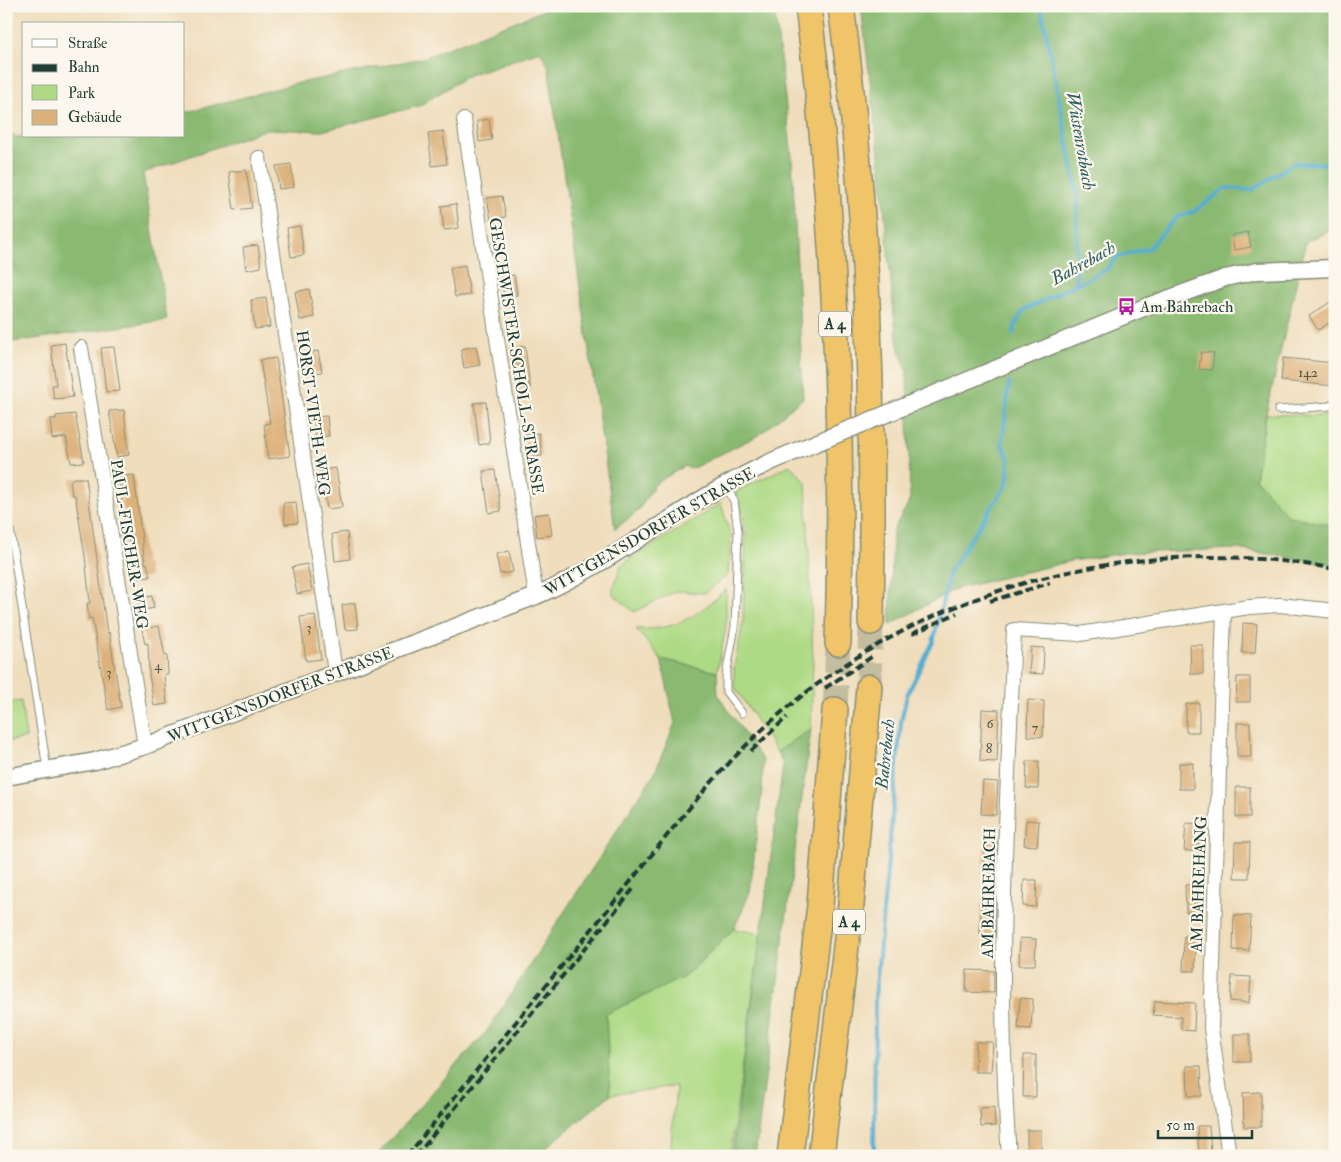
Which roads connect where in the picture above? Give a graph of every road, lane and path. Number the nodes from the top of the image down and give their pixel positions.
1 (808, 6) edge
2 (841, 6) edge
3 (464, 120) dead end
4 (259, 158) dead end
5 (1335, 268) edge
6 (81, 348) dead end
7 (1335, 402) edge
8 (1278, 410) dead end
9 (725, 484) junction
10 (6, 504) edge
11 (536, 596) junction
12 (1224, 611) junction
13 (1335, 611) edge
14 (871, 622) tunnel mouth
15 (838, 643) tunnel mouth
16 (335, 672) junction
17 (869, 687) tunnel mouth
18 (835, 710) tunnel mouth
19 (742, 713) dead end
20 (145, 746) junction
21 (47, 769) junction
22 (6, 777) edge
23 (790, 1156) edge
24 (821, 1156) edge
25 (1009, 1156) edge
26 (1229, 1156) edge

1 - 15 highway, A 4
2 - 14 highway, A 4
3 - 11 street, GESCHWISTER-SCHOLL-STRASSE
4 - 16 street, HORST-VIETH-WEG
5 - 9 street, WITTGENSDORFER STRASSE, bridge
6 - 20 street, PAUL-FISCHER-WEG
7 - 8 lane
9 - 11 street, WITTGENSDORFER STRASSE
9 - 19 lane
10 - 21 lane
11 - 16 street, WITTGENSDORFER STRASSE
12 - 13 street
12 - 25 street, AM BAHREBACH
12 - 26 street, AM BAHREHANG
16 - 20 street, WITTGENSDORFER STRASSE
17 - 24 highway, A 4
18 - 23 highway, A 4
20 - 21 street, WITTGENSDORFER STRASSE
21 - 22 street, WITTGENSDORFER STRASSE

